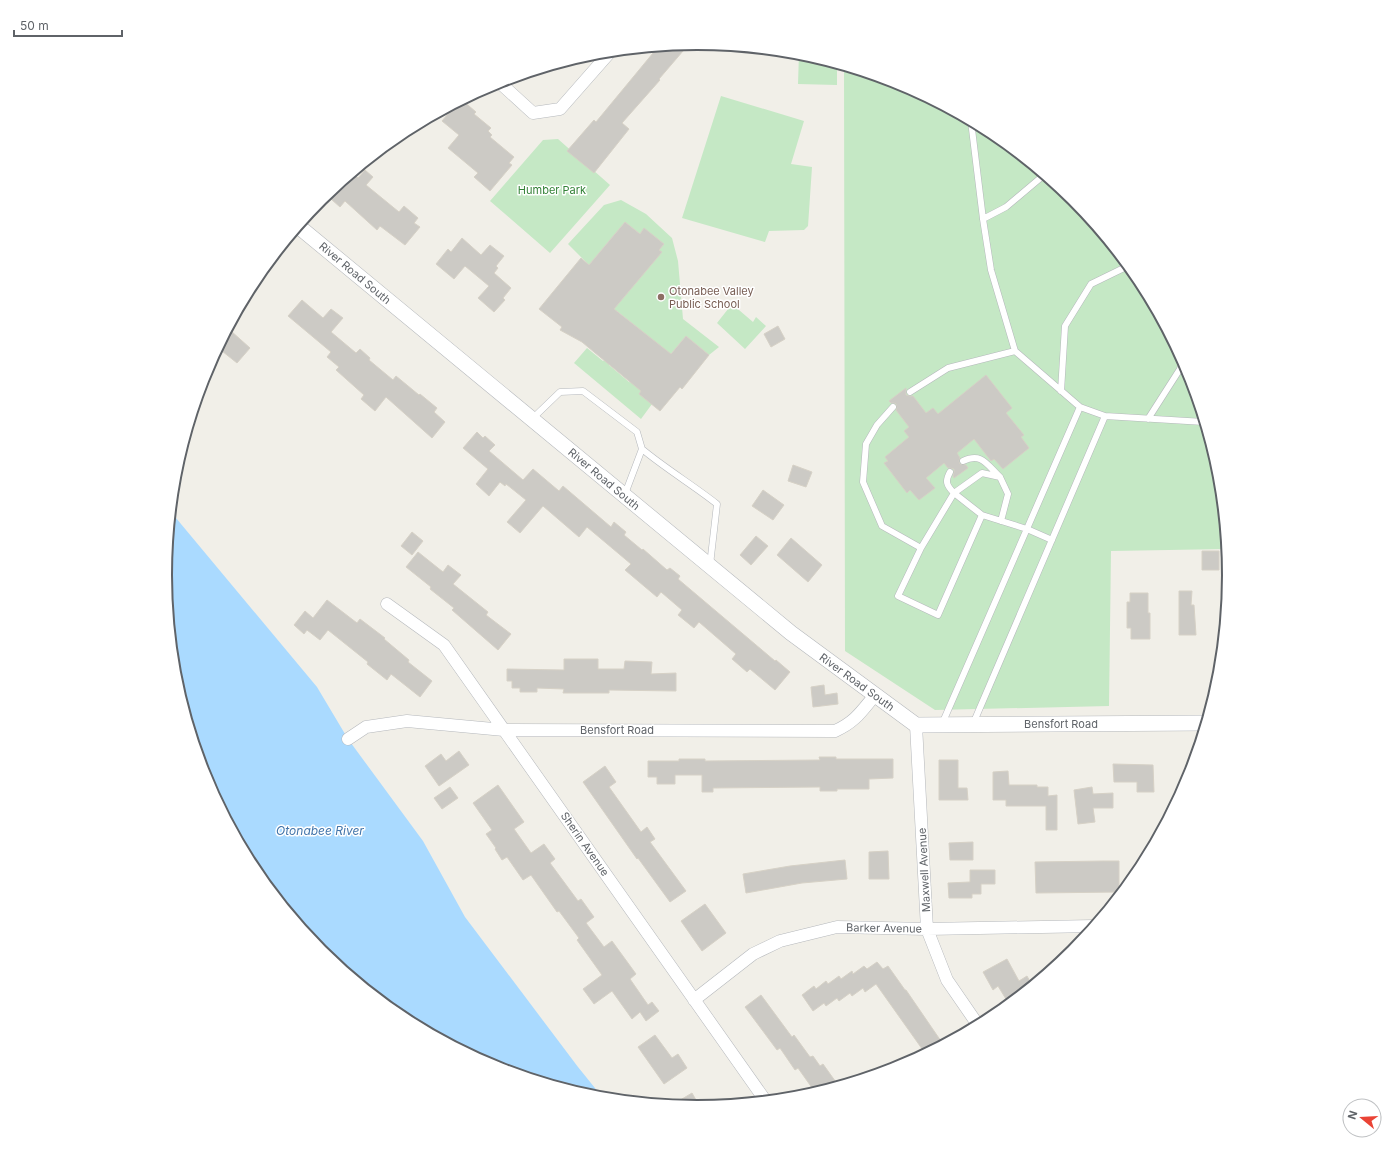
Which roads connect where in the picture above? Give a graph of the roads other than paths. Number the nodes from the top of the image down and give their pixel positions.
1 (606, 58) edge
2 (504, 87) edge
3 (972, 127) edge
4 (1041, 178) edge
5 (983, 219) junction
6 (302, 229) edge
7 (1123, 268) edge
8 (1015, 351) junction
9 (1180, 369) edge
10 (1061, 391) junction
11 (910, 392) dead end
12 (893, 407) dead end
13 (1080, 407) junction
14 (1105, 416) junction
15 (532, 419) junction
16 (1148, 419) junction
17 (1199, 422) edge
18 (642, 449) junction
19 (963, 461) dead end
20 (950, 472) dead end
21 (1000, 477) junction
22 (954, 493) junction
23 (625, 496) junction
24 (982, 515) junction
25 (1001, 521) junction
26 (1027, 529) junction
27 (1052, 540) junction
28 (921, 548) junction
29 (710, 566) junction
30 (387, 604) dead end
31 (875, 695) junction
32 (1200, 723) edge
33 (942, 724) junction
34 (973, 724) junction
35 (916, 725) junction
36 (504, 730) junction
37 (348, 739) dead end
38 (1087, 926) edge
39 (927, 928) junction
40 (694, 1000) junction
41 (975, 1020) edge
42 (762, 1096) edge

1 - 2 street
3 - 5 lane
4 - 5 lane
5 - 8 lane
6 - 15 street, River Road South
7 - 10 lane
8 - 10 lane
8 - 11 lane
9 - 16 lane
10 - 13 lane
12 - 28 lane
13 - 14 lane
13 - 26 lane
14 - 16 lane
14 - 27 lane
15 - 18 lane
15 - 23 street, River Road South
16 - 17 lane
18 - 23 lane
18 - 29 lane
19 - 21 lane
20 - 22 lane
21 - 22 lane
21 - 25 lane
22 - 24 lane
22 - 28 lane
23 - 29 street, River Road South
24 - 25 lane
24 - 28 lane
25 - 26 lane
26 - 27 lane
26 - 33 lane
27 - 34 lane
29 - 31 street, River Road South
30 - 36 street, Sherin Avenue
31 - 35 street, River Road South
31 - 36 street, Bensfort Road
32 - 34 street, Bensfort Road
33 - 34 street, Bensfort Road
33 - 35 street, Bensfort Road
35 - 39 street, Maxwell Avenue
36 - 37 street, Bensfort Road
36 - 40 street, Sherin Avenue
38 - 39 street, Barker Avenue
39 - 40 street, Barker Avenue
39 - 41 street, Maxwell Avenue
40 - 42 street, Sherin Avenue

